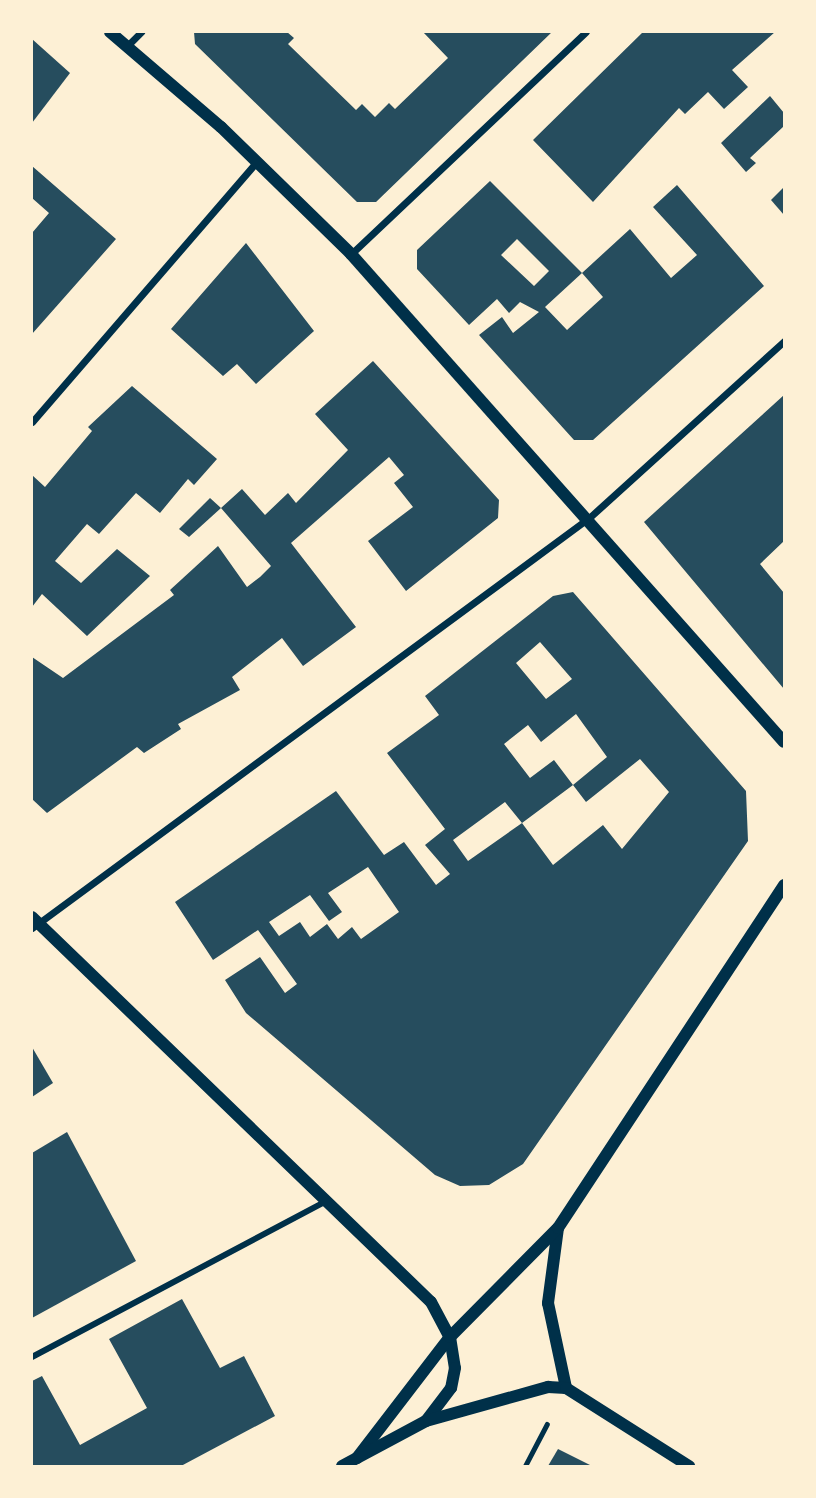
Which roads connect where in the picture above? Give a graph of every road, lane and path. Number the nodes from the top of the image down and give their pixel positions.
1 (110, 32) edge
2 (141, 32) edge
3 (586, 32) edge
4 (127, 46) junction
5 (256, 164) junction
6 (351, 254) junction
7 (785, 341) edge
8 (32, 422) edge
9 (590, 517) junction
10 (785, 742) edge
11 (785, 886) edge
12 (34, 923) edge
13 (329, 1200) junction
14 (558, 1228) junction
15 (450, 1337) junction
16 (32, 1357) edge
17 (566, 1388) junction
18 (426, 1421) junction
19 (360, 1462) edge
20 (342, 1466) edge
21 (689, 1466) edge

1 - 4 street
2 - 4 street
3 - 6 street
4 - 5 street
5 - 6 street
5 - 8 street
6 - 9 street
7 - 9 street
9 - 10 street
9 - 12 street
11 - 14 street
12 - 13 street
13 - 15 street
13 - 16 street
14 - 15 street
14 - 17 street
15 - 18 street
15 - 19 street
17 - 18 street
17 - 21 street
18 - 19 street
19 - 20 street

